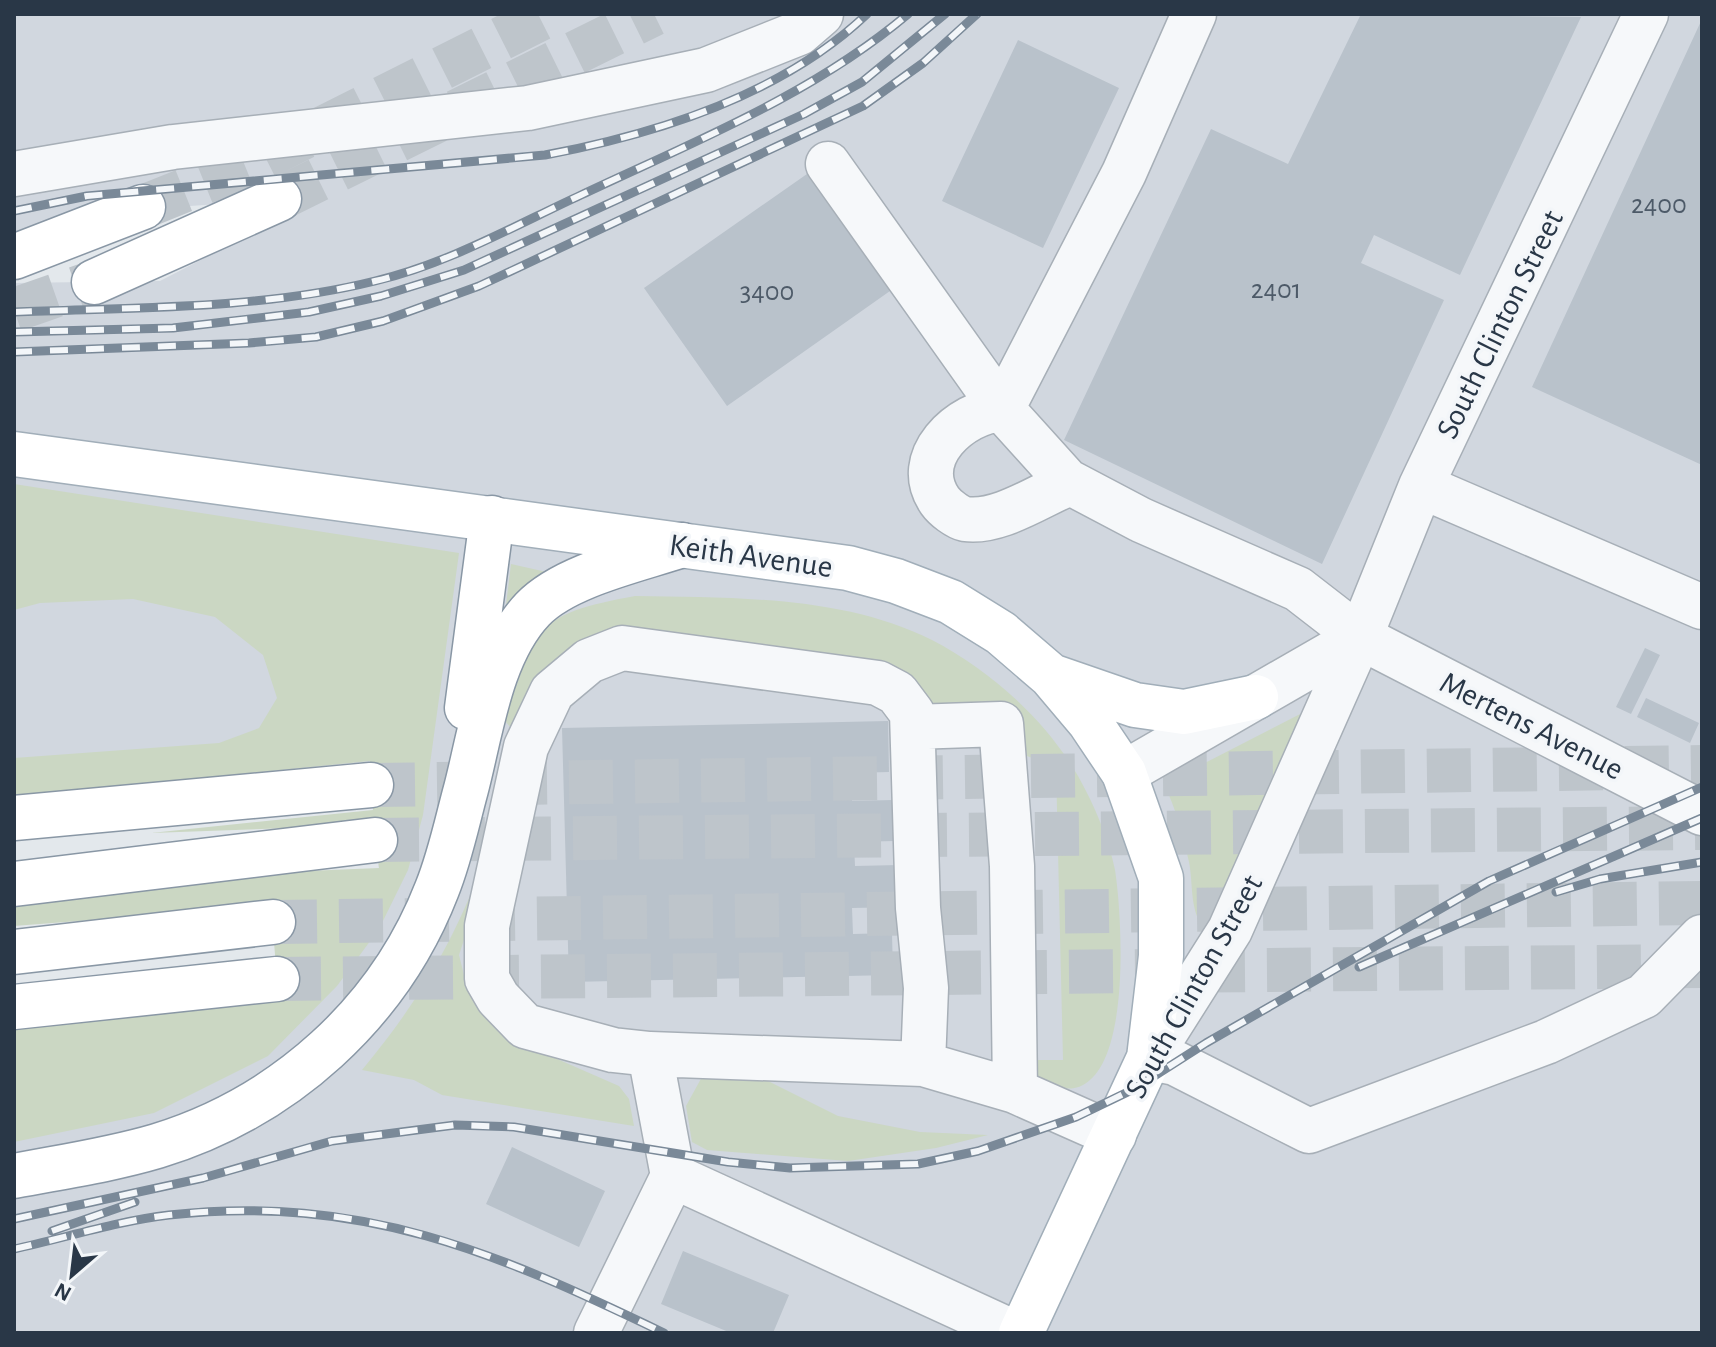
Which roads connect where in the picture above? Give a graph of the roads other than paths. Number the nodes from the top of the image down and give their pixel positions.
1 (821, 14) edge
2 (1194, 14) edge
3 (1646, 14) edge
4 (828, 164) dead end
5 (14, 174) edge
6 (279, 199) tunnel mouth
7 (143, 207) tunnel mouth
8 (14, 257) edge
9 (94, 282) tunnel mouth
10 (1002, 409) junction
11 (14, 454) edge
12 (1070, 483) junction
13 (1421, 486) junction
14 (492, 518) junction
15 (682, 545) junction
16 (1702, 607) edge
17 (1360, 637) junction
18 (1051, 676) junction
19 (1256, 697) junction
20 (913, 727) junction
21 (1124, 773) junction
22 (371, 785) tunnel mouth
23 (1699, 809) edge
24 (14, 818) edge
25 (454, 830) junction
26 (375, 840) tunnel mouth
27 (14, 884) edge
28 (273, 922) tunnel mouth
29 (1702, 937) edge
30 (14, 952) edge
31 (277, 979) tunnel mouth
32 (14, 1007) edge
33 (650, 1054) junction
34 (1149, 1058) junction
35 (923, 1064) junction
36 (1015, 1091) junction
37 (1114, 1135) junction
38 (14, 1176) edge
39 (673, 1176) junction
40 (596, 1333) edge
41 (1015, 1333) edge
42 (1021, 1333) edge

1 - 5 street
2 - 10 street
3 - 13 street, South Clinton Street
4 - 10 street, Mertens Avenue
6 - 9 main road
7 - 8 main road
10 - 12 street, Mertens Avenue
10 - 12 street
11 - 14 main road, Keith Avenue
12 - 17 street, Mertens Avenue
13 - 16 street
13 - 17 street, South Clinton Street
14 - 15 main road, Keith Avenue
14 - 25 main road
15 - 18 main road, Keith Avenue
15 - 25 main road
17 - 19 street
17 - 23 street, Mertens Avenue
17 - 34 street, South Clinton Street
18 - 19 main road
18 - 21 main road, Keith Avenue
19 - 21 street
20 - 33 street
20 - 35 street
20 - 36 street
21 - 34 main road, Keith Avenue
22 - 24 main road
25 - 38 main road
26 - 27 main road
28 - 30 main road
29 - 34 street
31 - 32 main road
33 - 35 street
33 - 39 street
34 - 37 main road, South Clinton Street
35 - 36 street
36 - 37 street
37 - 42 main road, South Clinton Street
39 - 40 street
39 - 41 street

